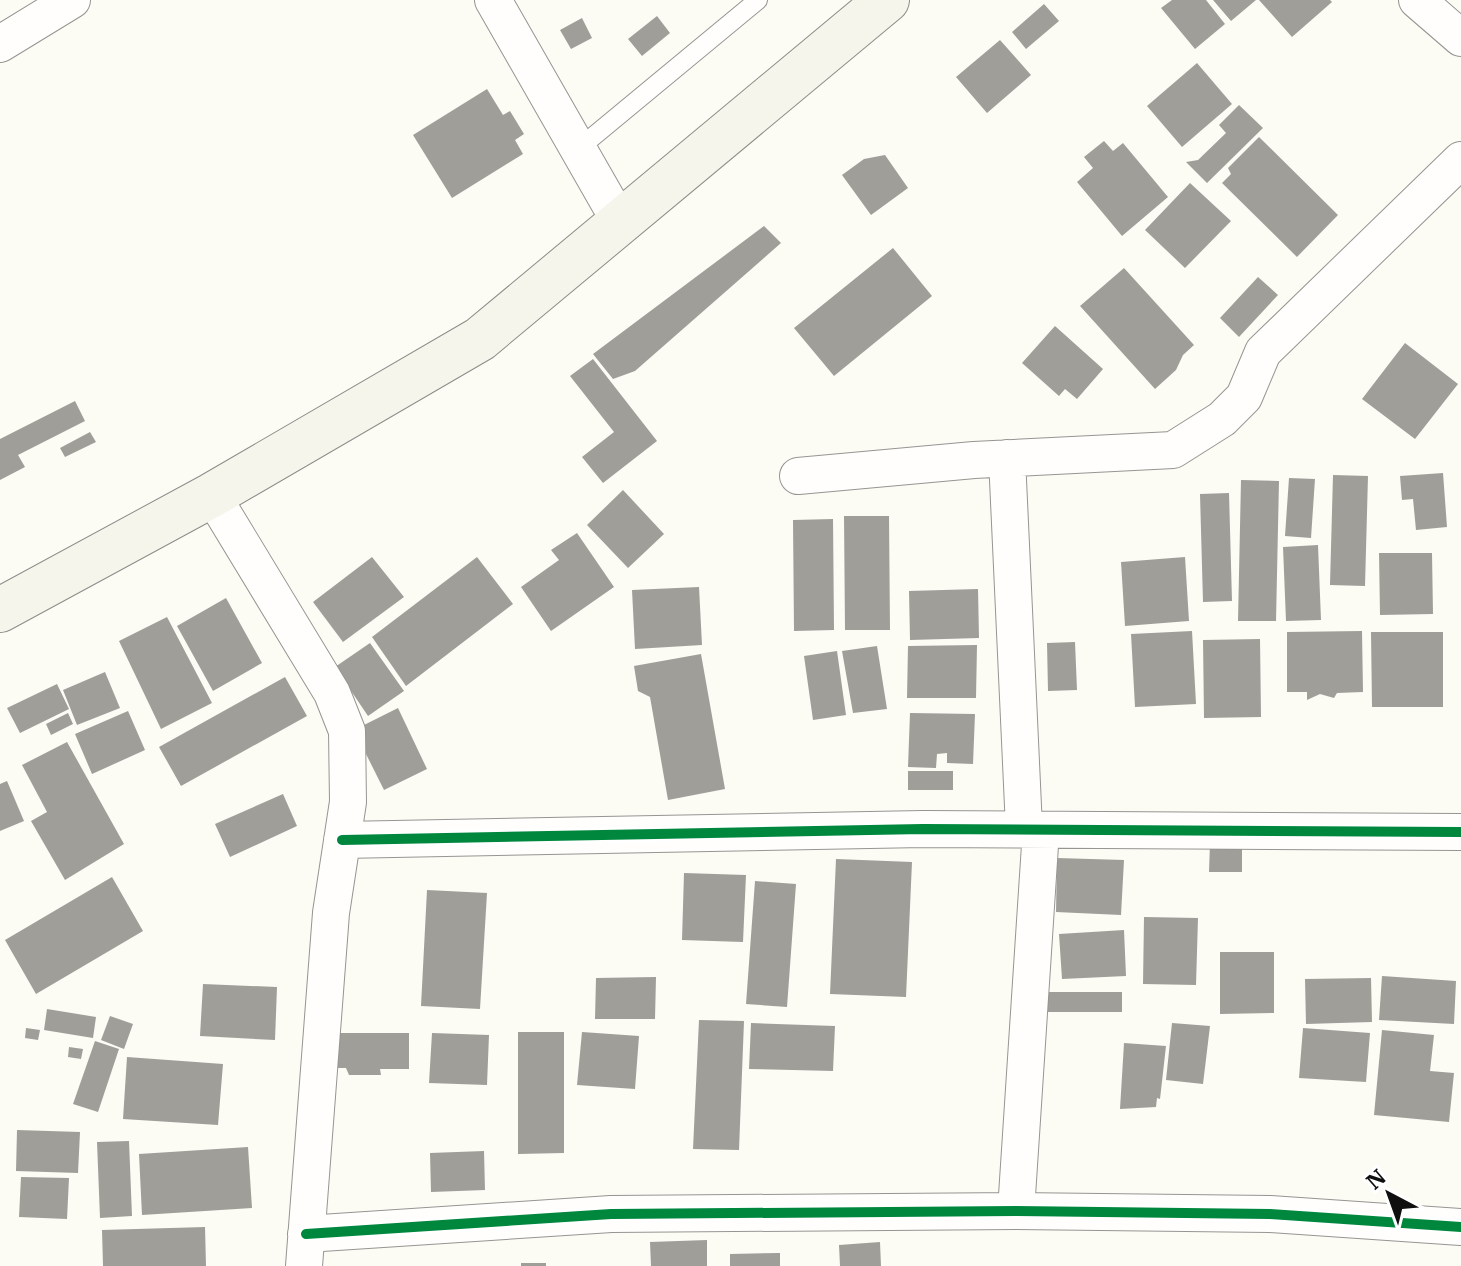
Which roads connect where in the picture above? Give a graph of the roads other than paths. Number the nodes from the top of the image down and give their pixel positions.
1 (72, 0) edge
2 (493, 0) edge
3 (758, 0) edge
4 (887, 0) edge
5 (1417, 0) edge
6 (1461, 38) edge
7 (0, 44) edge
8 (578, 149) junction
9 (1461, 160) edge
10 (620, 222) junction
11 (1007, 458) junction
12 (798, 476) dead end
13 (212, 495) junction
14 (0, 610) edge
15 (1032, 829) junction
16 (1461, 832) edge
17 (342, 840) junction
18 (1016, 1211) junction
19 (1461, 1227) edge
20 (305, 1250) edge

1 - 7 street
2 - 8 street
3 - 8 lane
4 - 10 main road
5 - 6 street
8 - 10 street
9 - 11 street
10 - 13 main road
11 - 12 street
11 - 15 street
13 - 14 main road
13 - 17 street
15 - 16 street
15 - 17 street
15 - 18 street
17 - 20 street
18 - 19 street
18 - 20 street

